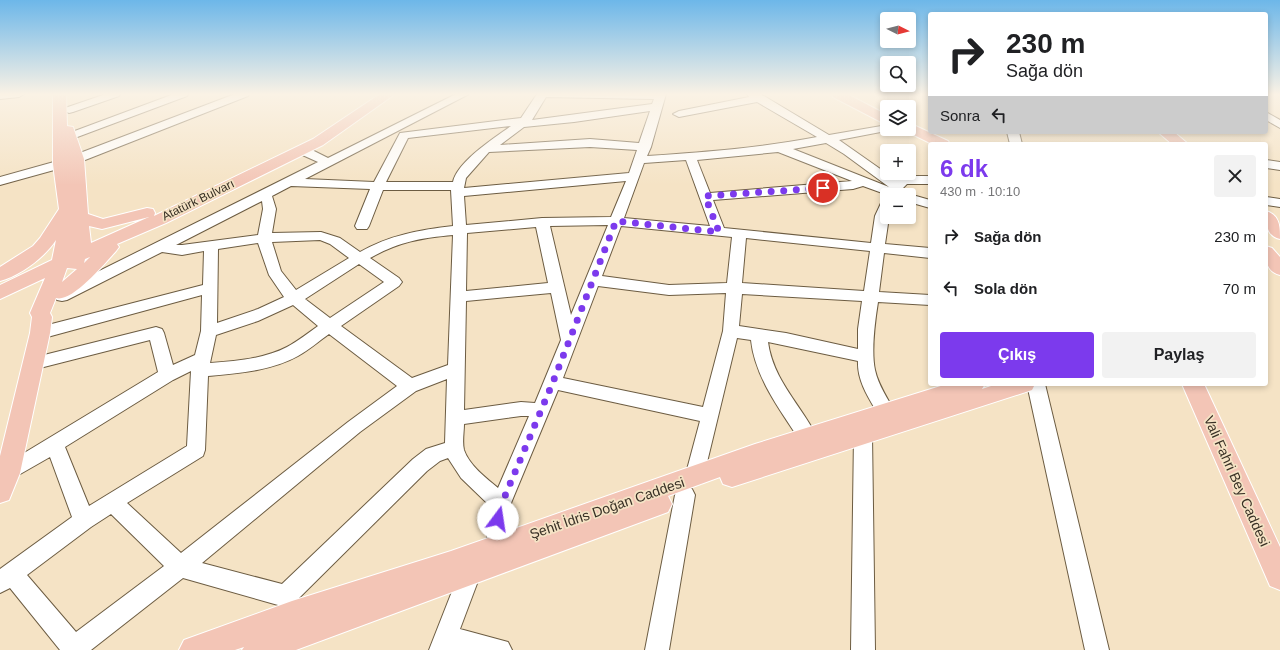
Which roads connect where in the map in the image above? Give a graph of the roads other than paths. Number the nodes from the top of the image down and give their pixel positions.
1 (65, 124) edge
2 (68, 124) edge
3 (102, 124) edge
4 (157, 124) edge
5 (163, 124) edge
6 (326, 124) edge
7 (344, 124) edge
8 (402, 124) edge
9 (502, 124) edge
10 (520, 124) edge
11 (652, 124) edge
12 (803, 124) edge
13 (880, 129) edge
14 (390, 130) junction
15 (916, 130) edge
16 (1168, 134) edge
17 (1182, 134) edge
18 (404, 135) junction
19 (912, 136) edge
20 (68, 137) junction
21 (829, 140) junction
22 (939, 142) edge
23 (1178, 142) edge
24 (1192, 142) edge
25 (928, 145) edge
26 (778, 148) junction
27 (487, 149) junction
28 (302, 150) junction
29 (642, 154) junction
30 (690, 156) junction
31 (71, 159) junction
32 (327, 162) junction
33 (1268, 164) edge
34 (1280, 166) edge
35 (634, 176) junction
36 (928, 180) edge
37 (0, 181) edge
38 (864, 181) junction
39 (287, 182) junction
40 (378, 186) junction
41 (886, 188) edge
42 (898, 188) edge
43 (880, 189) edge
44 (457, 190) junction
45 (264, 194) junction
46 (705, 196) junction
47 (916, 200) edge
48 (1268, 201) edge
49 (928, 203) edge
50 (1280, 203) edge
51 (74, 213) junction
52 (147, 213) junction
53 (1268, 219) edge
54 (616, 221) junction
55 (542, 222) junction
56 (881, 224) edge
57 (362, 226) dead end
58 (460, 231) junction
59 (719, 232) junction
60 (739, 234) junction
61 (1280, 234) edge
62 (122, 236) junction
63 (264, 238) junction
64 (1268, 240) edge
65 (1280, 241) edge
66 (211, 246) junction
67 (161, 247) junction
68 (877, 247) junction
69 (71, 253) junction
70 (928, 253) edge
71 (359, 258) junction
72 (593, 280) junction
73 (2, 284) edge
74 (211, 288) junction
75 (556, 288) junction
76 (734, 288) junction
77 (59, 295) junction
78 (870, 296) junction
79 (458, 297) junction
80 (294, 298) junction
81 (928, 300) edge
82 (41, 321) junction
83 (329, 327) junction
84 (209, 331) junction
85 (731, 331) junction
86 (759, 335) junction
87 (569, 339) junction
88 (866, 357) junction
89 (32, 364) junction
90 (201, 365) junction
91 (456, 369) junction
92 (167, 375) junction
93 (553, 382) junction
94 (410, 386) junction
95 (968, 386) edge
96 (1018, 386) edge
97 (1036, 386) edge
98 (1194, 386) edge
99 (542, 410) junction
100 (886, 412) junction
101 (710, 416) junction
102 (455, 418) junction
103 (863, 435) junction
104 (808, 437) junction
105 (55, 446) junction
106 (454, 448) junction
107 (2, 486) edge
108 (690, 486) junction
109 (112, 502) junction
110 (502, 503) junction
111 (84, 520) junction
112 (498, 546) junction
113 (180, 566) junction
114 (470, 573) junction
115 (1280, 577) edge
116 (6, 578) edge
117 (289, 605) junction
118 (443, 644) edge
119 (73, 649) edge
120 (194, 650) edge
121 (257, 650) edge
122 (500, 650) edge
123 (658, 650) edge
124 (863, 650) edge
125 (1097, 650) edge

1 - 31 main road
2 - 20 main road
3 - 20 street
4 - 31 street
5 - 31 street
6 - 52 main road, Atatürk Bulvarı
7 - 28 main road, Atatürk Bulvarı
8 - 14 street
9 - 18 street
10 - 27 street
11 - 29 street
12 - 21 street
13 - 21 street
14 - 18 street
14 - 32 street
15 - 22 main road
16 - 23 main road
17 - 24 main road
18 - 40 street
19 - 25 main road
20 - 31 main road
21 - 26 street
21 - 41 street
26 - 30 street
26 - 38 street
27 - 29 street
27 - 44 street
28 - 32 street
28 - 62 main road, Atatürk Bulvarı
29 - 30 street
29 - 35 street
30 - 46 street
31 - 37 street
31 - 51 main road
32 - 39 street
33 - 34 street
35 - 44 street
35 - 54 street
36 - 42 street
38 - 43 street
38 - 46 street
39 - 40 street
39 - 45 street
40 - 44 street
40 - 57 street
44 - 58 street
45 - 63 street
45 - 67 street
46 - 59 street
47 - 49 street
48 - 50 street
51 - 52 main road
51 - 69 main road
51 - 73 main road
52 - 69 main road, Atatürk Bulvarı
53 - 61 main road
54 - 55 street
54 - 59 street
54 - 72 street
55 - 58 street
55 - 75 street
56 - 68 street
58 - 71 street
58 - 79 street
59 - 60 street
60 - 68 street
60 - 76 street
62 - 69 main road, Atatürk Bulvarı
62 - 77 main road
63 - 66 street
63 - 71 street
63 - 80 street
64 - 65 main road
66 - 67 street
66 - 74 street
67 - 77 street
68 - 70 street
68 - 78 street
69 - 73 main road, Atatürk Bulvarı
69 - 77 main road
69 - 82 main road
71 - 80 street
71 - 83 street
72 - 76 street
72 - 87 street
73 - 82 main road
74 - 82 street
74 - 84 street
75 - 79 street
75 - 87 street
76 - 78 street
76 - 85 street
77 - 82 main road
78 - 81 street
78 - 88 street
79 - 91 street
80 - 83 street
80 - 84 street
82 - 89 main road
83 - 90 street
83 - 94 street
84 - 90 street
85 - 86 street
85 - 101 street
86 - 88 street
86 - 104 street
87 - 93 street
88 - 100 street
89 - 92 street
89 - 107 main road
90 - 92 street
90 - 109 street
91 - 94 street
91 - 102 street
92 - 105 street
93 - 99 street
93 - 101 street
94 - 113 street
95 - 100 main road, Şehit İdris Doğan Caddesi
96 - 103 main road, Şehit İdris Doğan Caddesi
97 - 125 street
98 - 115 main road, Vali Fahri Bey Caddesi
99 - 102 street
99 - 110 street
100 - 104 main road, Şehit İdris Doğan Caddesi
101 - 108 street
102 - 106 street
103 - 108 main road, Şehit İdris Doğan Caddesi
103 - 124 street
104 - 108 main road, Şehit İdris Doğan Caddesi
105 - 107 street
105 - 111 street
106 - 110 street
106 - 117 street
108 - 112 main road, Şehit İdris Doğan Caddesi
108 - 114 main road, Şehit İdris Doğan Caddesi
108 - 123 street
109 - 111 street
109 - 113 street
110 - 112 street
111 - 116 street
112 - 117 main road, Şehit İdris Doğan Caddesi
113 - 117 street
113 - 119 street
114 - 118 street
114 - 121 main road, Şehit İdris Doğan Caddesi
116 - 119 street
117 - 120 main road, Şehit İdris Doğan Caddesi
118 - 122 street

